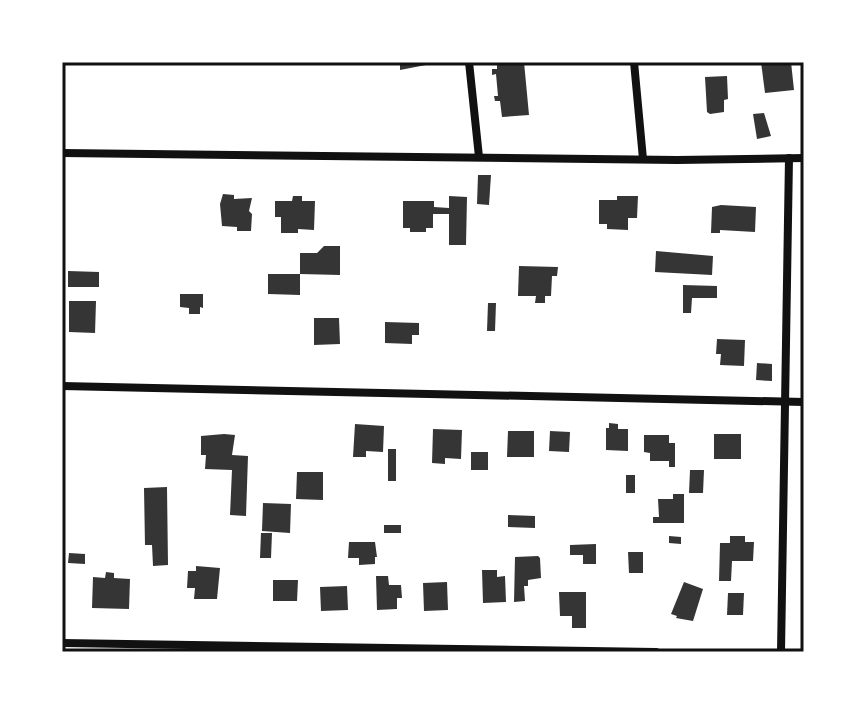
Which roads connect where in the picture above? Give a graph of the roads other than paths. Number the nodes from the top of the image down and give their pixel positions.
1 (469, 62) edge
2 (634, 62) edge
3 (62, 153) edge
4 (479, 157) junction
5 (789, 158) junction
6 (804, 158) edge
7 (643, 159) junction
8 (62, 386) edge
9 (785, 402) junction
10 (804, 402) edge
11 (62, 643) edge
12 (656, 652) edge
13 (781, 652) edge

1 - 4 street
2 - 7 street
3 - 4 street
4 - 7 street
5 - 6 street
5 - 7 street
5 - 9 street
8 - 9 street
9 - 10 street
9 - 13 street
11 - 12 street

